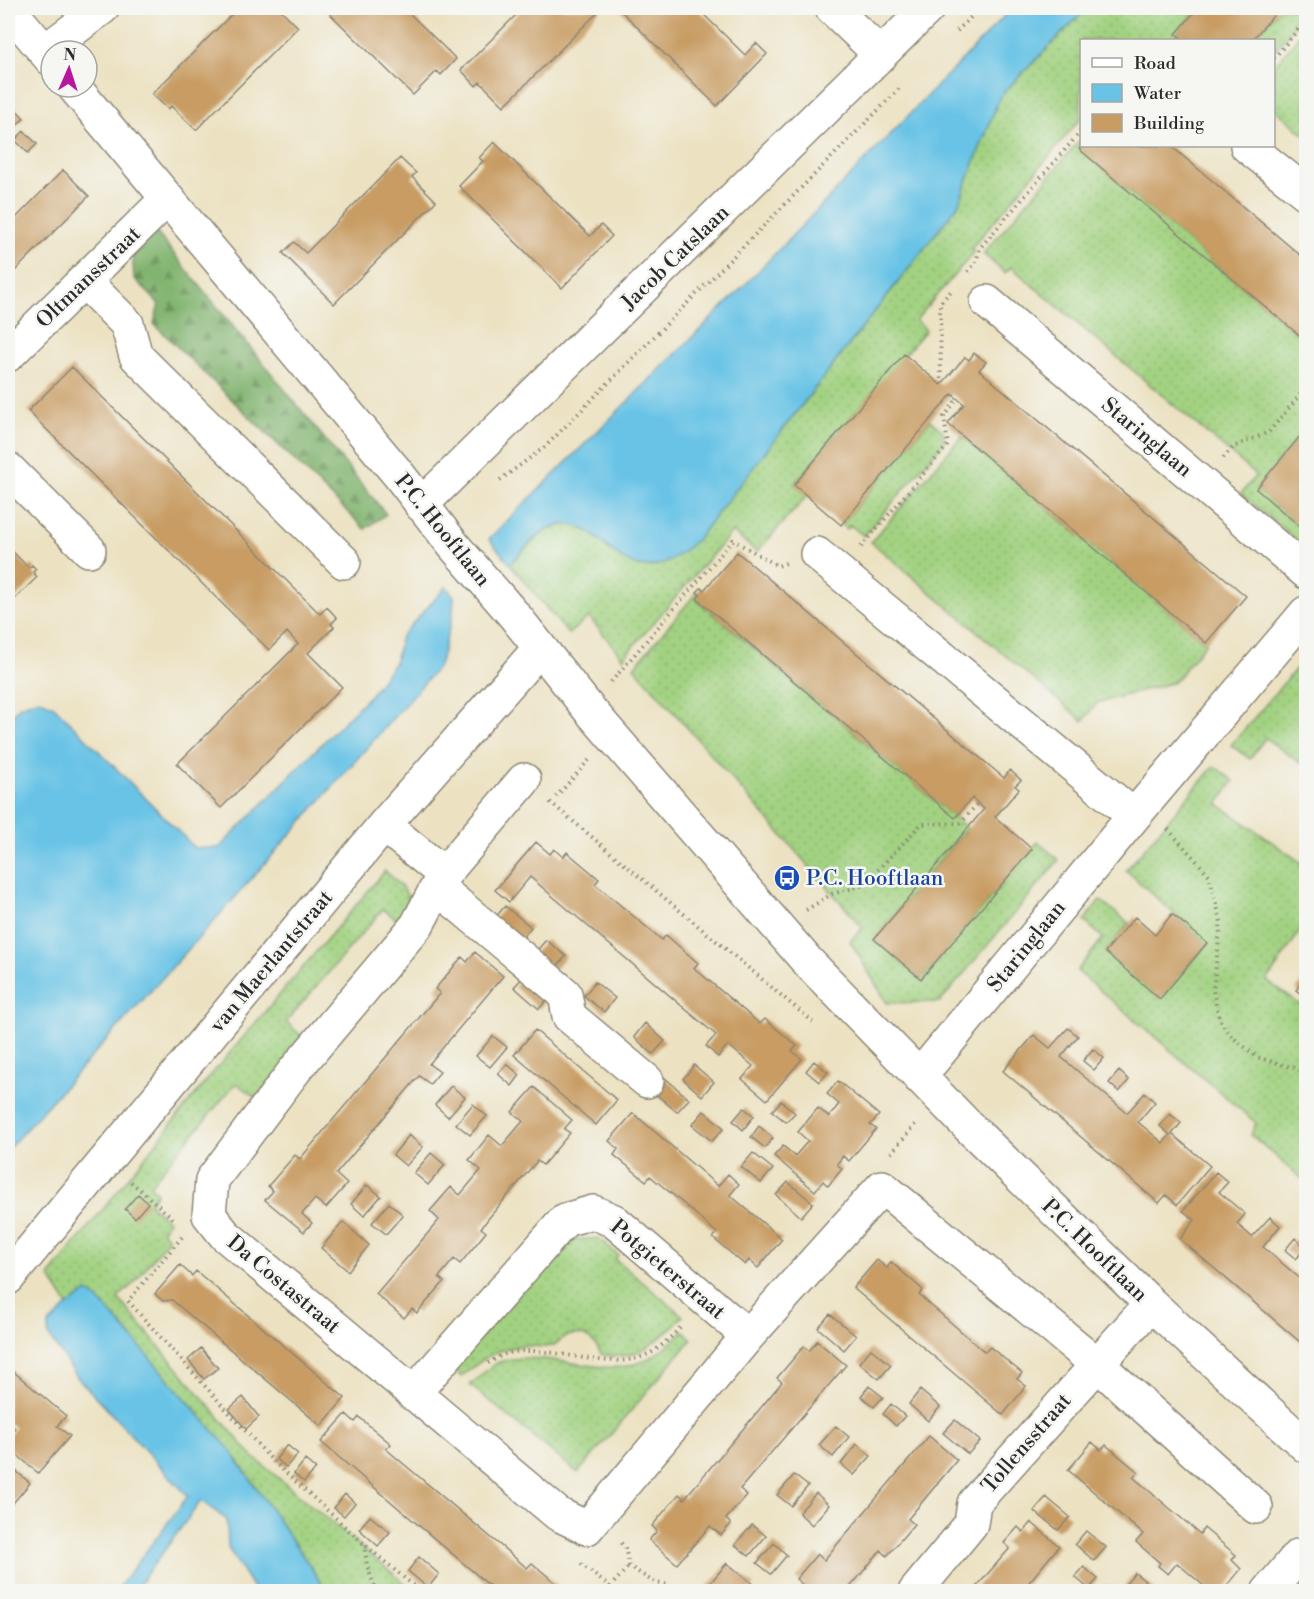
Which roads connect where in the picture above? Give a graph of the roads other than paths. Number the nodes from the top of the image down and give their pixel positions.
1 (8, 8) edge
2 (102, 8) edge
3 (832, 8) edge
4 (928, 8) edge
5 (66, 39) edge
6 (39, 44) edge
7 (881, 55) junction
8 (85, 99) edge
9 (1248, 147) edge
10 (1306, 193) edge
11 (167, 199) junction
12 (84, 281) junction
13 (987, 302) dead end
14 (8, 355) edge
15 (8, 469) edge
16 (422, 505) junction
17 (89, 549) dead end
18 (344, 562) dead end
19 (828, 563) road end
20 (1306, 572) edge
21 (1306, 613) edge
22 (540, 648) junction
23 (524, 780) road end
24 (1138, 811) junction
25 (384, 825) junction
26 (441, 881) junction
27 (919, 1077) junction
28 (647, 1081) dead end
29 (8, 1278) edge
30 (1151, 1304) junction
31 (748, 1336) junction
32 (1097, 1364) junction
33 (413, 1394) junction
34 (1306, 1446) edge
35 (1256, 1507) dead end
36 (1302, 1560) edge
37 (915, 1592) edge
38 (1268, 1592) edge

1 - 6 street
2 - 5 street
3 - 7 street
4 - 7 street, Jacob Catslaan
7 - 16 street, Jacob Catslaan
8 - 11 street, P.C. Hooftlaan
9 - 10 street
11 - 12 street, Oltmansstraat
11 - 16 street, P.C. Hooftlaan
12 - 14 street, Oltmansstraat
12 - 18 street
13 - 20 street, Staringlaan
15 - 17 street
16 - 22 street, P.C. Hooftlaan
19 - 24 street
21 - 24 street, Staringlaan
22 - 25 street, van Maerlantstraat
22 - 27 street, P.C. Hooftlaan
23 - 26 street, Da Costastraat
24 - 27 street, Staringlaan
25 - 26 street
25 - 29 street, van Maerlantstraat
26 - 28 street
26 - 33 street, Da Costastraat
27 - 30 street, P.C. Hooftlaan
30 - 32 street, Tollensstraat
30 - 34 street, P.C. Hooftlaan
31 - 32 street
31 - 33 street, Potgieterstraat
31 - 33 street, Da Costastraat
32 - 35 street
32 - 37 street, Tollensstraat
36 - 38 street

